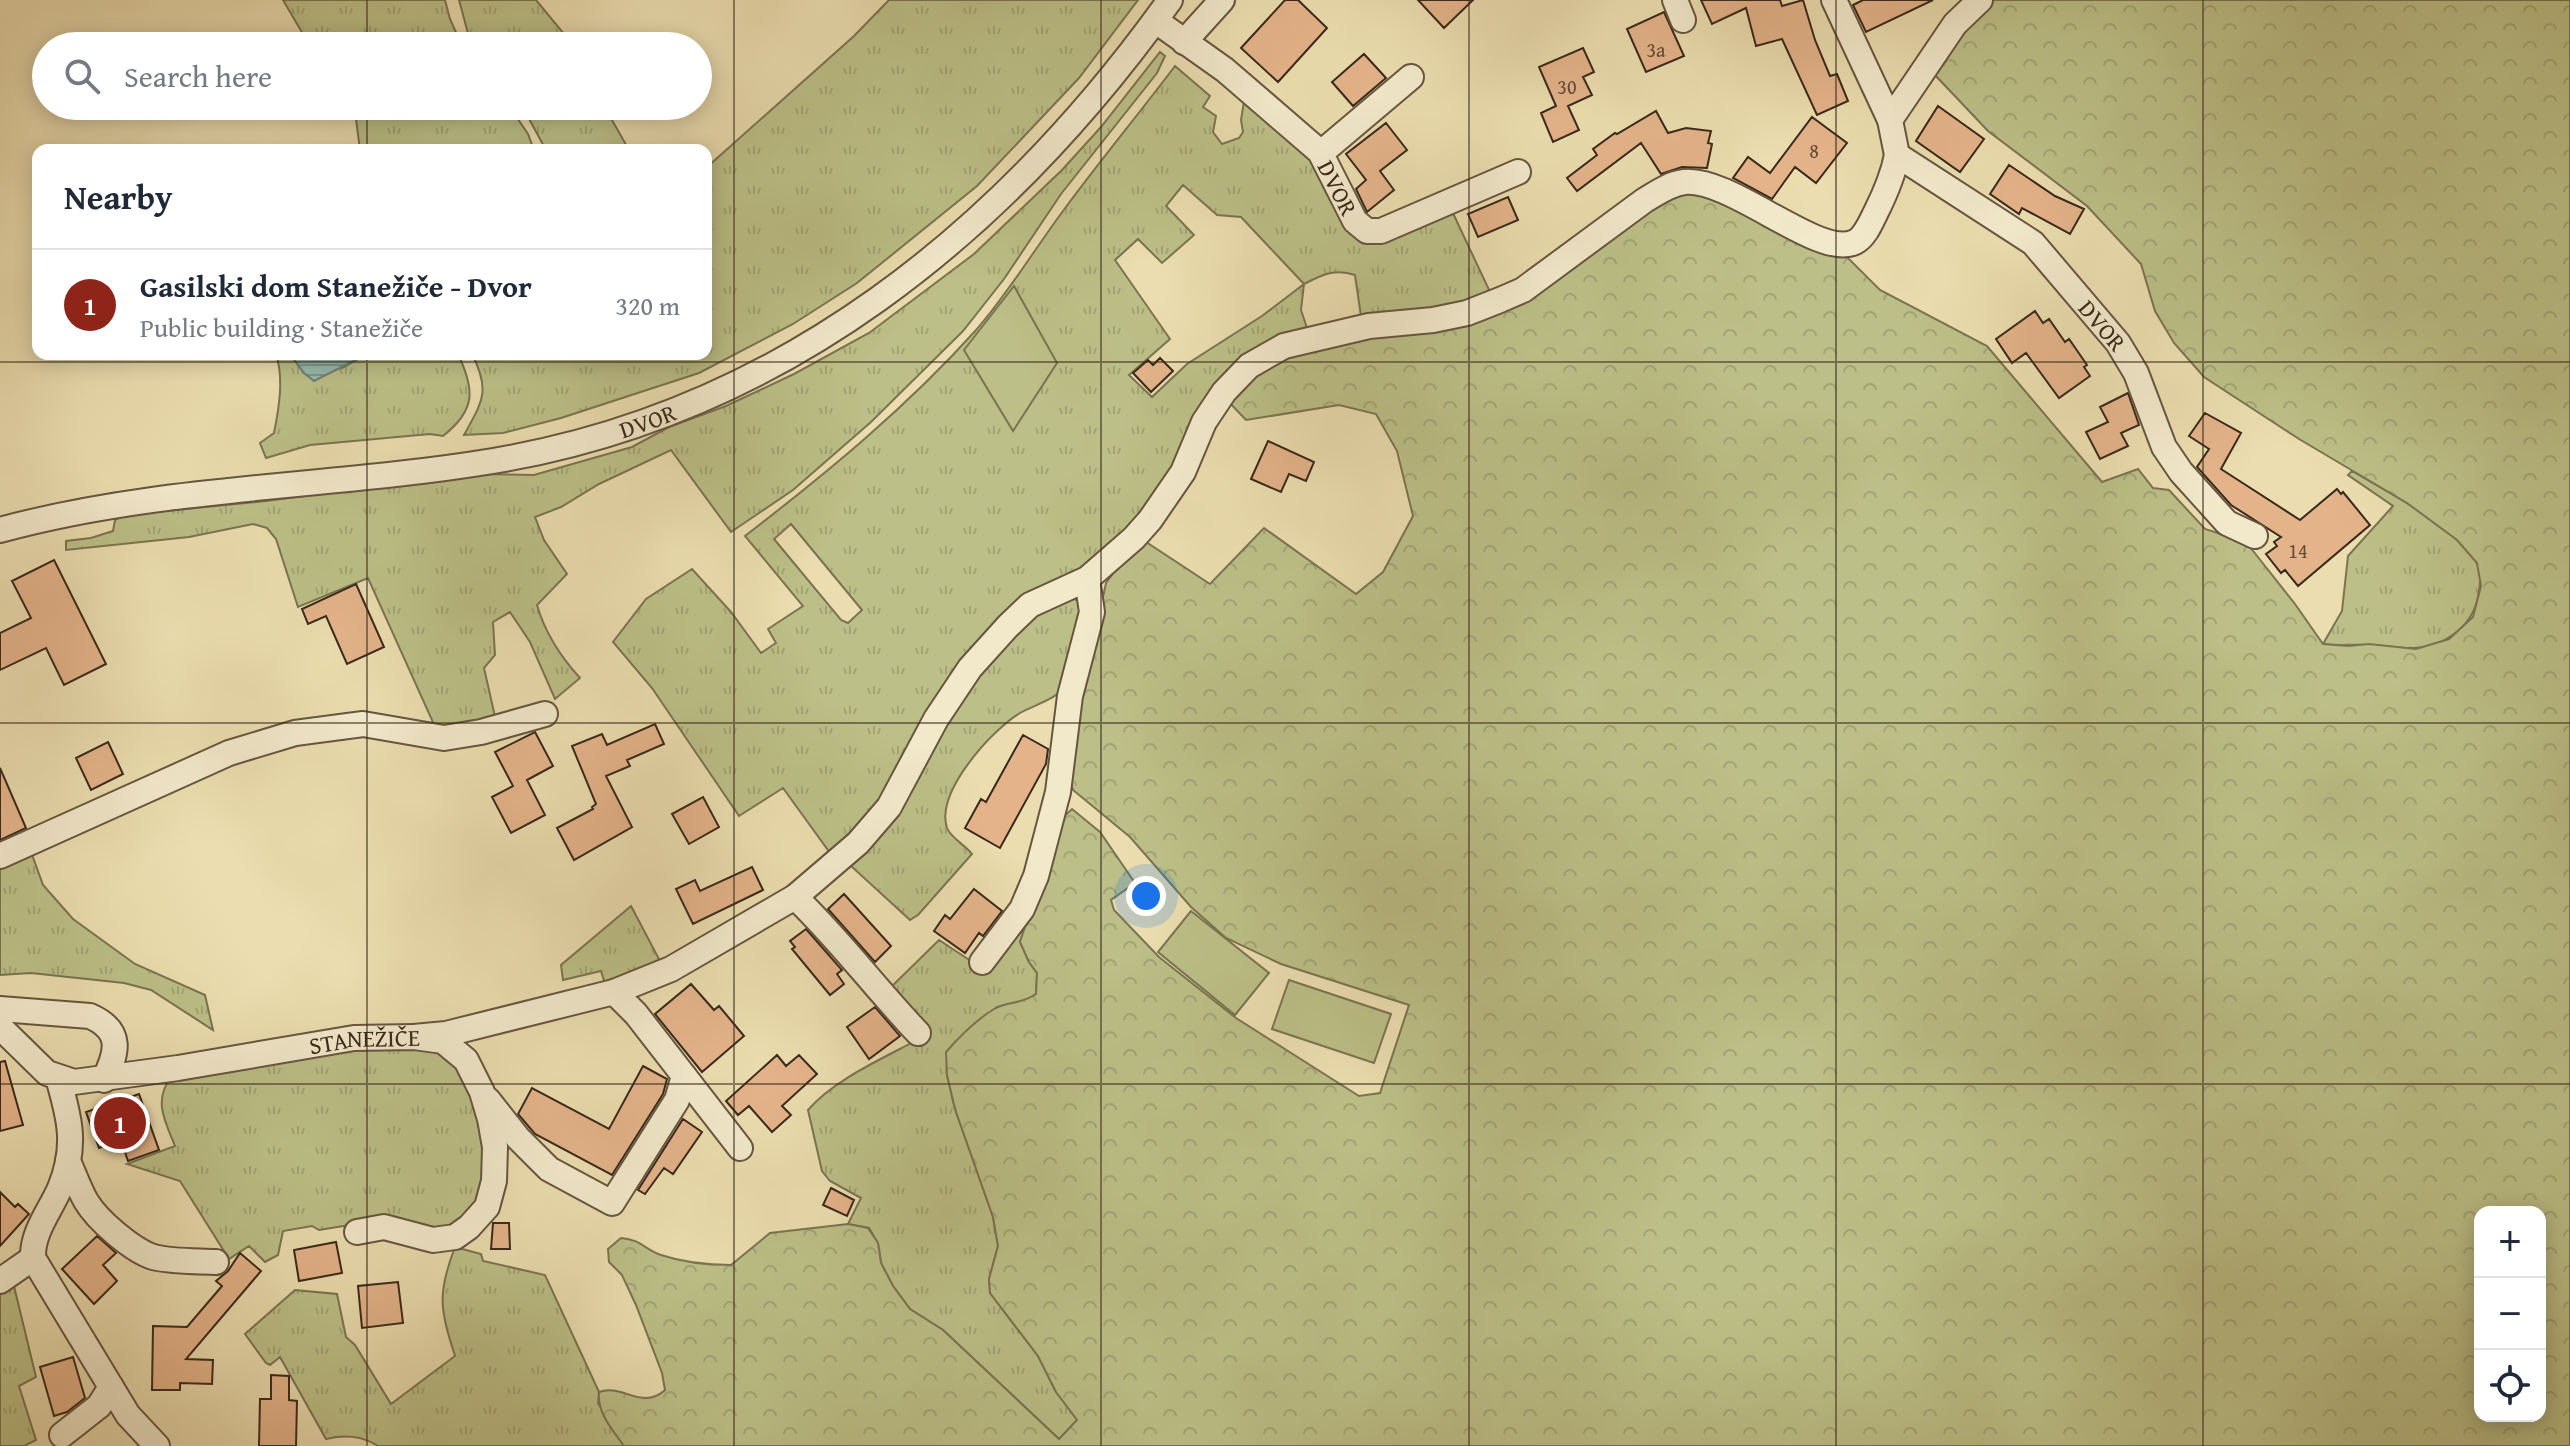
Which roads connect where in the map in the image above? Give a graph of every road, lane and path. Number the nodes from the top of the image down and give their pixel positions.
1 (1170, 0) edge
2 (1222, 0) edge
3 (1834, 0) edge
4 (1980, 0) edge
5 (1156, 21) junction
6 (1184, 42) junction
7 (1411, 77) dead end
8 (1890, 120) junction
9 (1321, 153) junction
10 (1897, 155) junction
11 (1518, 172) dead end
12 (0, 530) edge
13 (2255, 536) dead end
14 (1087, 579) junction
15 (545, 714) dead end
16 (0, 856) edge
17 (795, 897) junction
18 (982, 962) dead end
19 (614, 992) junction
20 (0, 1009) edge
21 (0, 1027) edge
22 (918, 1033) dead end
23 (414, 1037) junction
24 (684, 1076) junction
25 (58, 1078) junction
26 (104, 1080) junction
27 (482, 1092) junction
28 (740, 1148) dead end
29 (68, 1161) junction
30 (357, 1232) dead end
31 (33, 1258) junction
32 (216, 1262) dead end
33 (2, 1278) edge
34 (111, 1387) junction
35 (128, 1415) junction
36 (62, 1435) dead end
37 (126, 1446) edge
38 (157, 1446) edge

1 - 5 street, DVOR
2 - 6 street
3 - 8 street
4 - 8 street
5 - 6 street, DVOR
5 - 12 street, DVOR
6 - 9 street, DVOR
7 - 9 street
8 - 10 street
9 - 11 street, DVOR
10 - 13 street, DVOR
10 - 14 street
14 - 17 street
14 - 18 street
15 - 16 street
17 - 19 street
17 - 22 street
19 - 23 street
19 - 24 street
20 - 26 street
21 - 25 street
23 - 26 street, STANEŽIČE
23 - 27 street, STANEŽIČE
24 - 27 street
24 - 28 street
25 - 26 street, STANEŽIČE
25 - 29 street
27 - 30 street, STANEŽIČE
29 - 31 street
29 - 32 street
31 - 33 street
31 - 34 street
34 - 35 street
34 - 36 street
35 - 37 street
35 - 38 street

